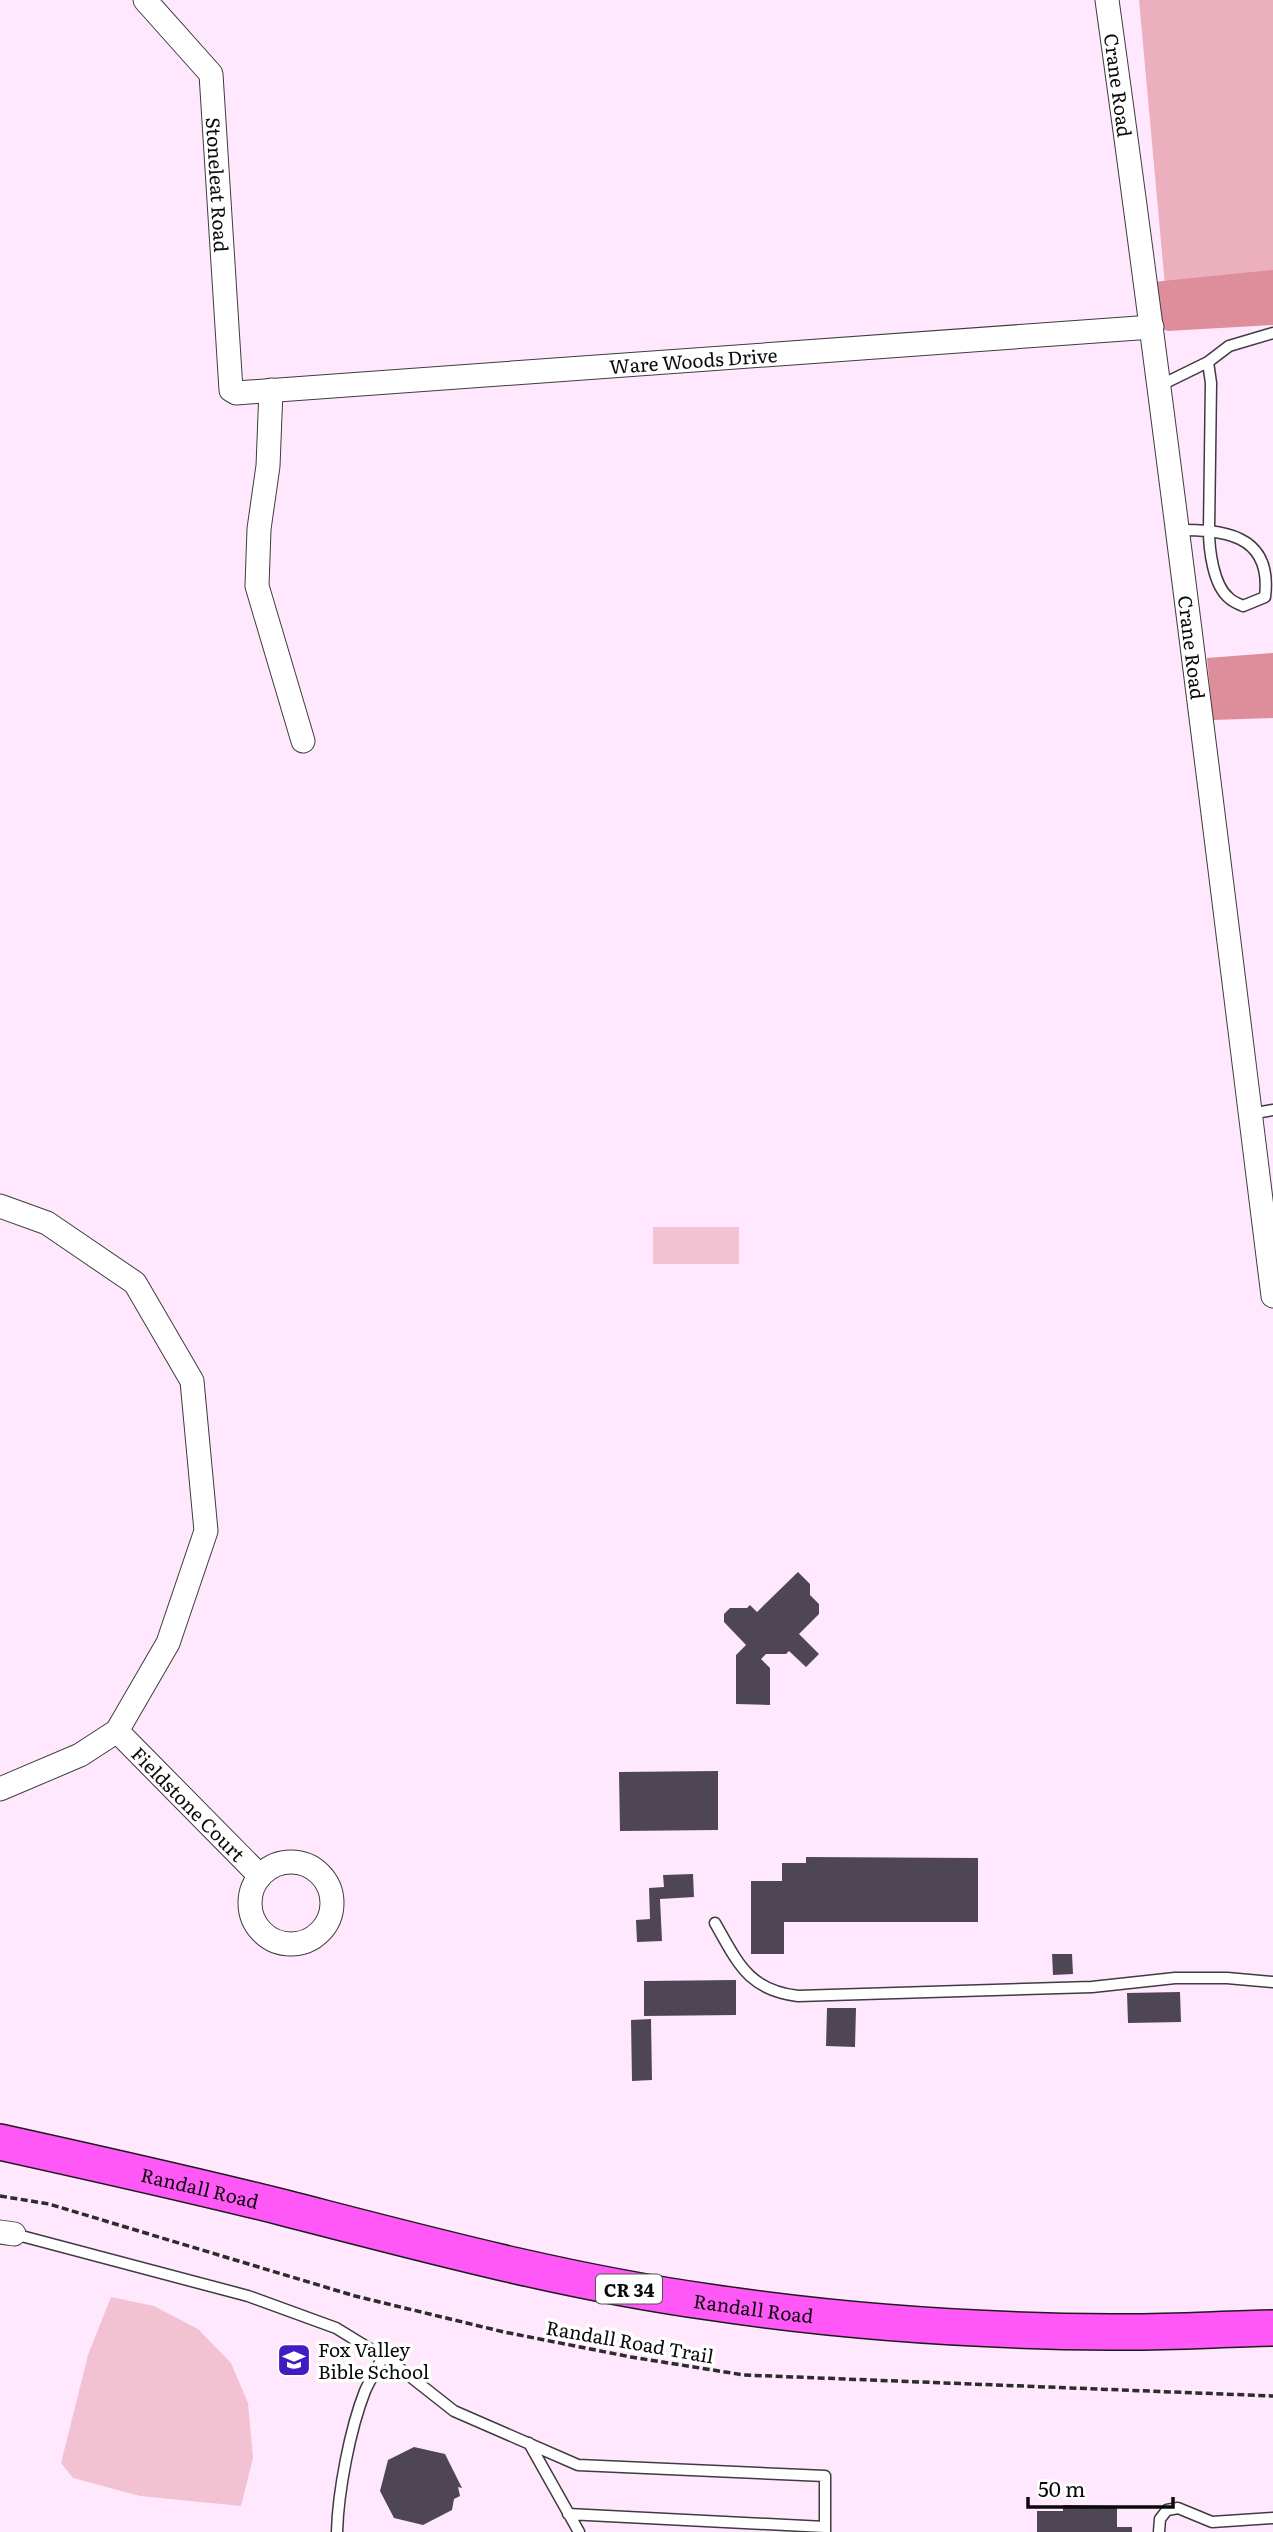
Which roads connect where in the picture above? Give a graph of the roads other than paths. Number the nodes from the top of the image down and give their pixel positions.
1 (145, 0) edge
2 (1107, 0) edge
3 (1152, 327) junction
4 (1273, 333) edge
5 (1208, 362) junction
6 (1159, 387) junction
7 (271, 390) junction
8 (236, 393) joint
9 (1177, 530) junction
10 (1209, 530) junction
11 (303, 741) dead end
12 (1262, 1112) edge
13 (0, 1206) edge
14 (1271, 1264) edge
15 (1273, 1296) edge
16 (117, 1731) junction
17 (0, 1789) edge
18 (260, 1876) dead end
19 (715, 1923) dead end
20 (1273, 1982) edge
21 (0, 2142) edge
22 (7, 2233) edge
23 (1273, 2328) edge
24 (383, 2357) junction
25 (528, 2442) junction
26 (568, 2514) junction
27 (1273, 2518) edge
28 (1212, 2527) edge
29 (825, 2530) edge
30 (337, 2532) edge
31 (579, 2532) edge
32 (1159, 2532) edge

1 - 8 street, Stoneleat Road
2 - 3 street, Crane Road
3 - 6 street, Crane Road
3 - 7 street, Ware Woods Drive
4 - 5 lane
5 - 6 lane
5 - 10 lane
6 - 9 street, Crane Road
7 - 8 street, Ware Woods Drive
7 - 11 street
9 - 10 lane
9 - 12 street, Crane Road
10 - 10 lane
12 - 14 street, Crane Road
13 - 16 street
14 - 15 street, Crane Road
16 - 17 street
16 - 18 street, Fieldstone Court
19 - 20 lane
21 - 23 main road, Randall Road / CR 34
22 - 24 lane
24 - 25 lane
24 - 30 lane
25 - 26 lane
25 - 29 lane
26 - 29 lane
26 - 31 lane
27 - 28 lane
28 - 32 lane

